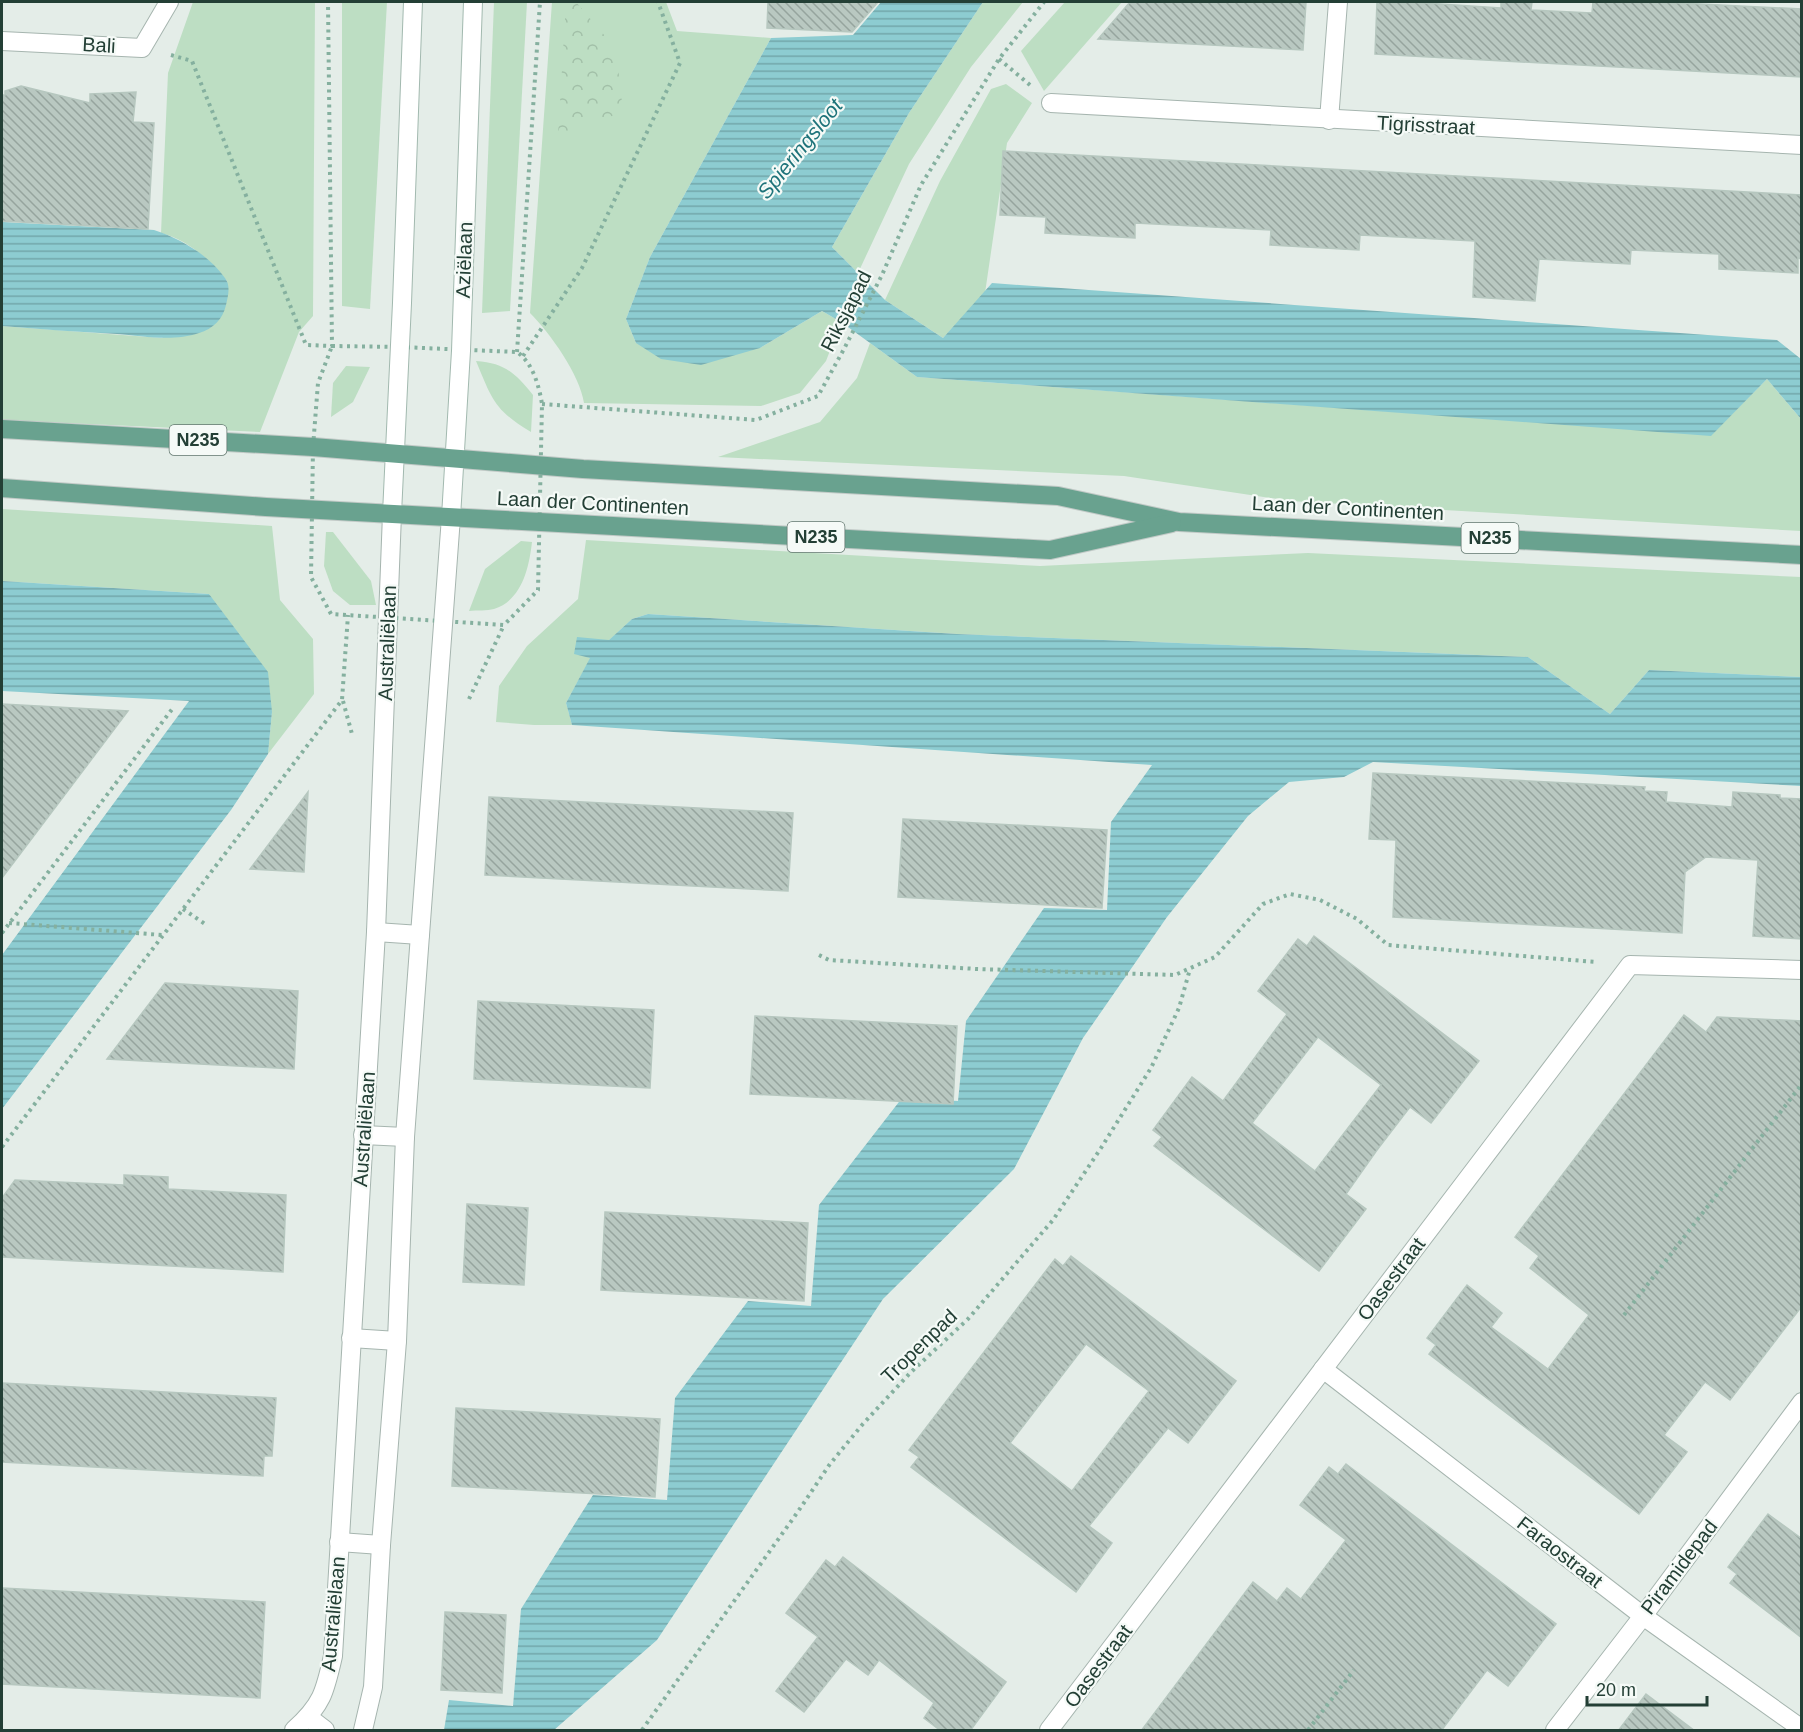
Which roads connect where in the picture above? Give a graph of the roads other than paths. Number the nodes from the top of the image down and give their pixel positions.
1 (169, 2) edge
2 (412, 2) edge
3 (473, 2) edge
4 (1338, 2) edge
5 (2, 41) edge
6 (1051, 103) road end
7 (1329, 120) junction
8 (1802, 145) edge
9 (2, 429) edge
10 (395, 454) junction
11 (454, 459) junction
12 (2, 488) edge
13 (392, 514) junction
14 (451, 517) junction
15 (1179, 522) junction
16 (1802, 555) edge
17 (376, 932) junction
18 (420, 935) junction
19 (1802, 970) edge
20 (363, 1135) junction
21 (405, 1137) junction
22 (351, 1338) junction
23 (397, 1341) junction
24 (1323, 1369) junction
25 (1802, 1402) edge
26 (339, 1542) junction
27 (381, 1545) junction
28 (1643, 1616) junction
29 (308, 1718) junction
30 (1802, 1729) edge
31 (294, 1731) edge
32 (325, 1731) edge
33 (363, 1731) edge
34 (1049, 1731) edge
35 (1555, 1731) edge

1 - 5 street, Bali
2 - 10 street
3 - 11 street, Aziëlaan
4 - 7 street
6 - 7 street, Tigrisstraat
7 - 8 street, Tigrisstraat
9 - 10 main road, Laan der Continenten / N235
10 - 11 main road, Laan der Continenten / N235
10 - 13 street
11 - 14 street, Aziëlaan
11 - 15 main road, Laan der Continenten / N235
12 - 13 main road, Laan der Continenten / N235
13 - 14 main road, Laan der Continenten / N235
13 - 17 street, Australiëlaan
14 - 15 main road, Laan der Continenten / N235
14 - 18 street
15 - 16 main road, Laan der Continenten / N235
17 - 18 street
17 - 20 street, Australiëlaan
18 - 21 street
19 - 24 street, Oasestraat
20 - 21 street
20 - 22 street, Australiëlaan
21 - 23 street
22 - 23 street
22 - 26 street, Australiëlaan
23 - 27 street
24 - 28 street, Faraostraat
24 - 34 street, Oasestraat
25 - 28 street, Piramidepad
26 - 27 street
26 - 29 street, Australiëlaan
27 - 33 street
28 - 30 street, Faraostraat
28 - 35 street, Piramidepad
29 - 31 street, Australiëlaan
29 - 32 street

